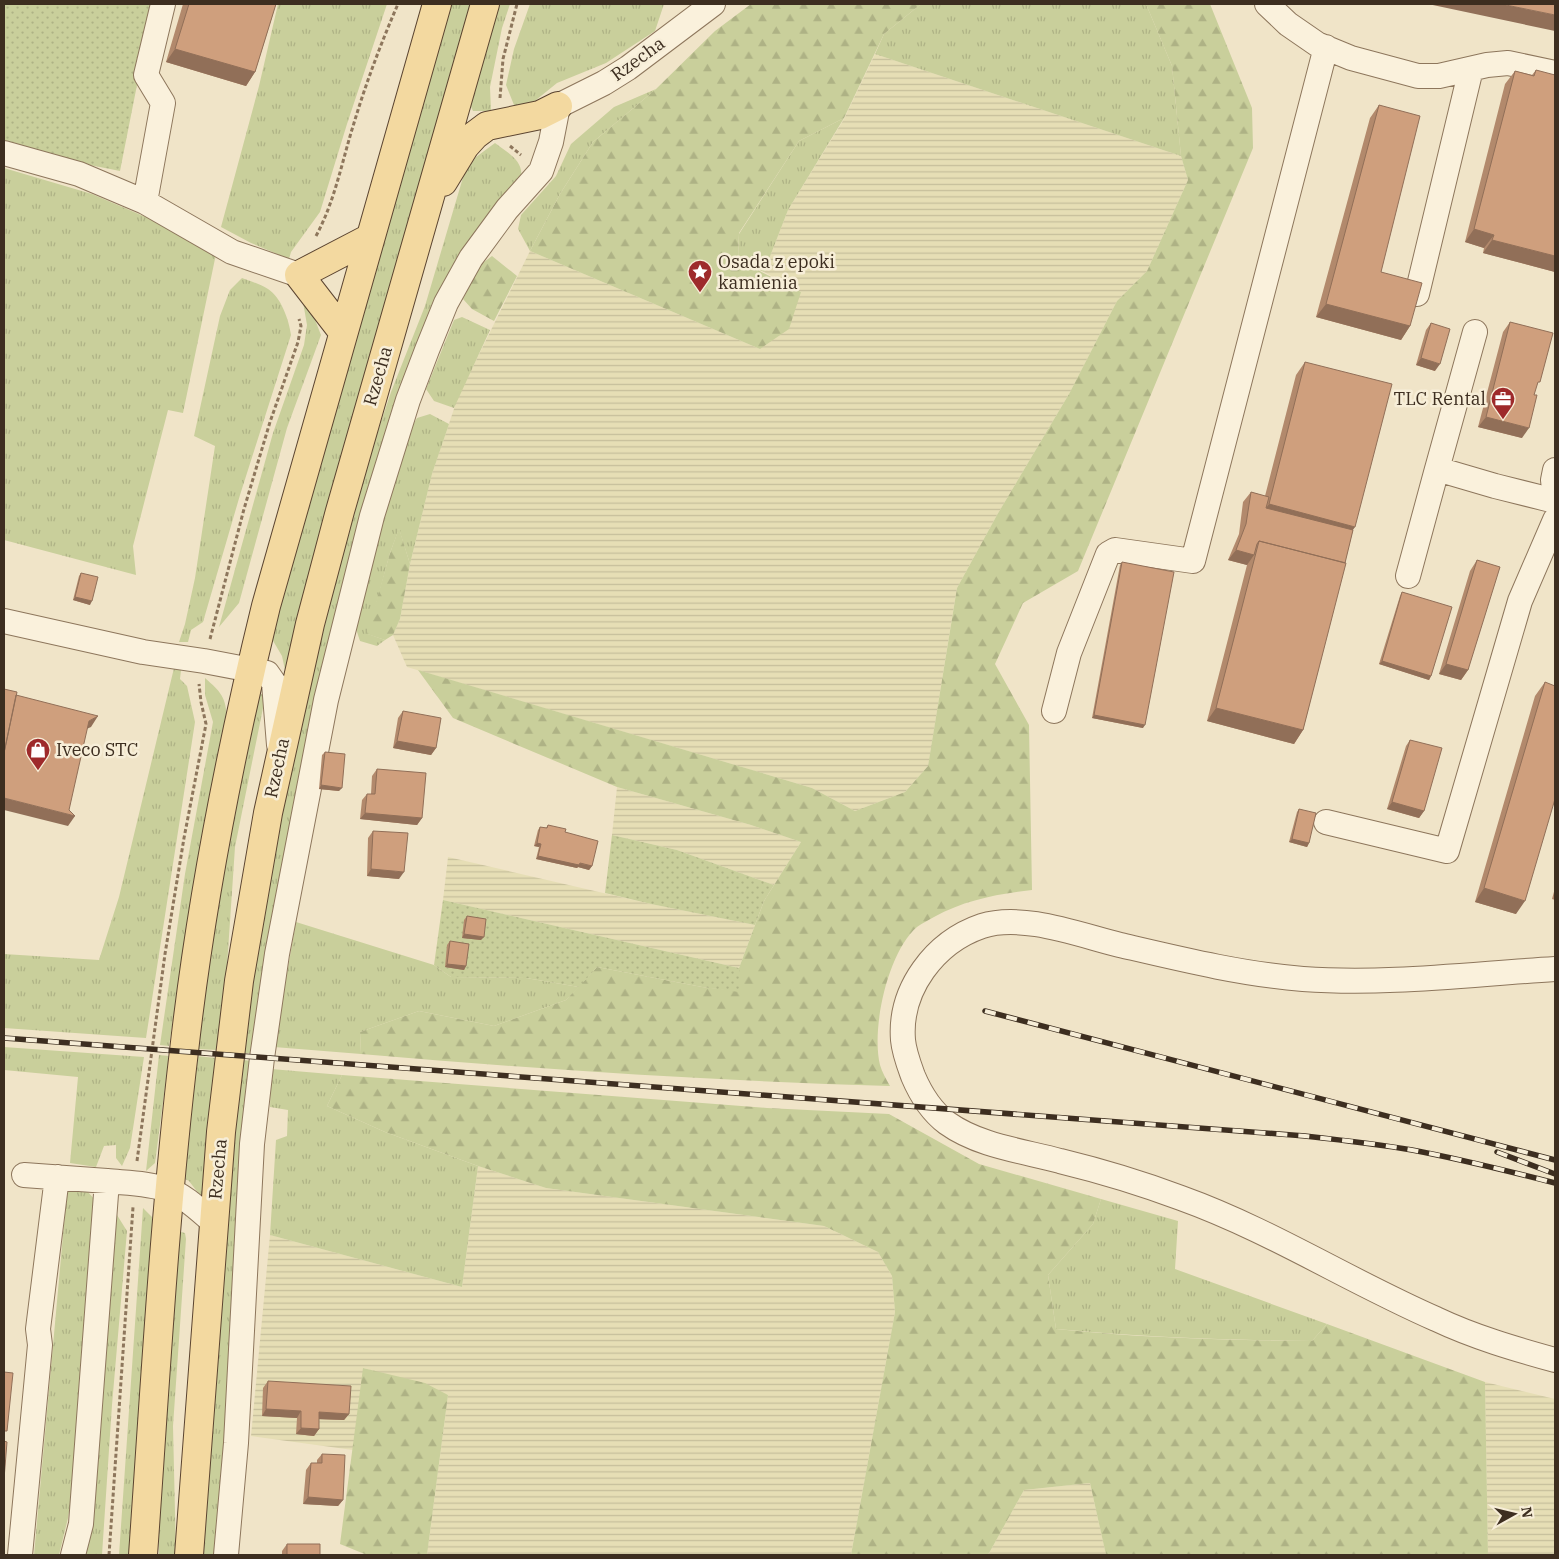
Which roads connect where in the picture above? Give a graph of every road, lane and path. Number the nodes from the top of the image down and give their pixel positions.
1 (163, 4) edge
2 (436, 4) edge
3 (485, 4) edge
4 (1267, 4) edge
5 (706, 6) edge
6 (1326, 47) junction
7 (1471, 69) junction
8 (1555, 73) edge
9 (558, 106) junction
10 (4, 153) edge
11 (145, 202) junction
12 (425, 211) junction
13 (370, 238) junction
14 (299, 275) junction
15 (1417, 294) edge
16 (343, 332) junction
17 (1475, 332) dead end
18 (1437, 469) junction
19 (1555, 470) edge
20 (1555, 499) edge
21 (1555, 520) edge
22 (1408, 576) dead end
23 (4, 621) edge
24 (251, 669) junction
25 (1054, 711) dead end
26 (280, 756) junction
27 (1326, 822) dead end
28 (1555, 969) edge
29 (24, 1175) dead end
30 (58, 1177) junction
31 (107, 1181) junction
32 (170, 1190) junction
33 (213, 1222) junction
34 (1555, 1360) edge
35 (20, 1555) edge
36 (73, 1555) edge
37 (143, 1555) edge
38 (189, 1555) edge
39 (226, 1555) edge

1 - 11 street
2 - 13 main road
3 - 12 main road, Rzecha
4 - 6 street
5 - 9 street, Rzecha
6 - 7 street
6 - 25 street
7 - 8 street
7 - 15 street
9 - 12 main road
9 - 39 street
10 - 11 street
11 - 14 street
12 - 26 main road, Rzecha
13 - 14 main road
13 - 16 main road
14 - 16 main road
16 - 24 main road
17 - 18 street
18 - 20 street
18 - 22 street
19 - 20 street
21 - 27 street
23 - 24 street
24 - 26 street
24 - 32 main road
26 - 33 main road, Rzecha
28 - 34 street
29 - 30 street
30 - 31 street
30 - 35 street
31 - 32 street
31 - 36 street
32 - 33 street
32 - 37 main road
33 - 38 main road, Rzecha

